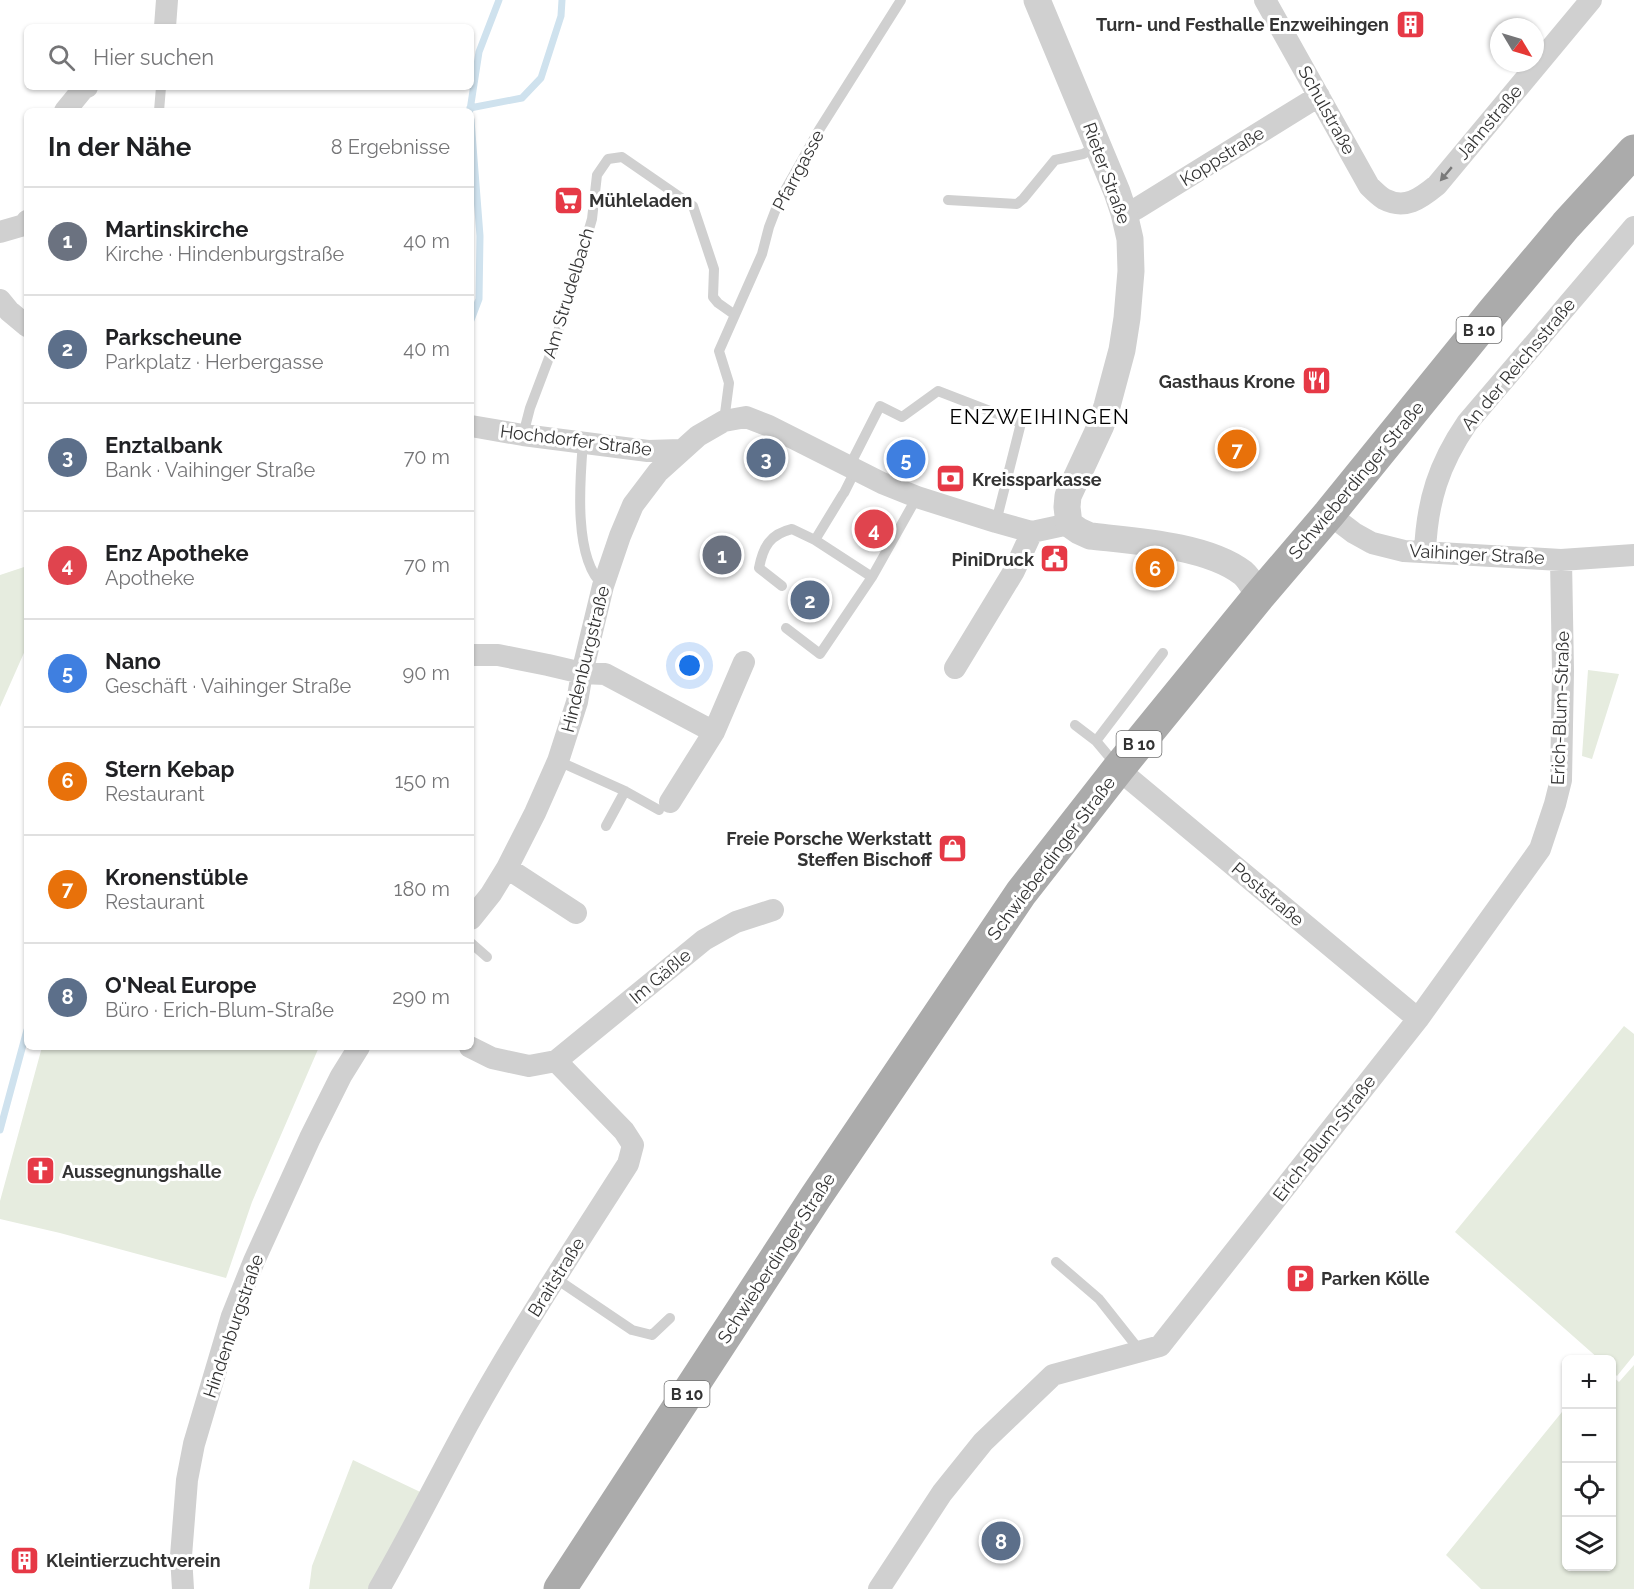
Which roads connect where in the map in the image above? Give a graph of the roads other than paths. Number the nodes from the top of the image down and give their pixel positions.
1 (167, 0) edge
2 (901, 0) edge
3 (1037, 0) edge
4 (1265, 0) edge
5 (1591, 0) edge
6 (165, 24) edge
7 (82, 90) edge
8 (161, 90) edge
9 (1319, 96) junction
10 (67, 108) edge
11 (159, 108) edge
12 (1098, 146) junction
13 (1634, 151) edge
14 (948, 200) dead end
15 (1402, 204) joint
16 (1124, 213) junction
17 (24, 225) edge
18 (1634, 227) edge
19 (0, 232) edge
20 (0, 300) edge
21 (735, 315) junction
22 (24, 324) edge
23 (724, 421) junction
24 (474, 427) edge
25 (523, 435) junction
26 (583, 442) junction
27 (681, 450) junction
28 (852, 469) junction
29 (917, 497) junction
30 (1329, 514) junction
31 (996, 522) junction
32 (1069, 524) junction
33 (1032, 532) junction
34 (815, 540) junction
35 (1425, 552) junction
36 (1634, 555) edge
37 (1561, 560) junction
38 (872, 577) junction
39 (782, 585) dead end
40 (603, 586) junction
41 (1259, 596) junction
42 (786, 628) dead end
43 (1164, 653) dead end
44 (474, 655) edge
45 (744, 662) dead end
46 (955, 668) dead end
47 (582, 673) junction
48 (1075, 725) dead end
49 (714, 732) junction
50 (1096, 741) junction
51 (558, 761) junction
52 (1118, 768) junction
53 (625, 791) junction
54 (664, 806) joint
55 (606, 826) dead end
56 (507, 868) junction
57 (773, 910) dead end
58 (576, 913) dead end
59 (474, 915) edge
60 (474, 946) edge
61 (487, 957) dead end
62 (1418, 1018) junction
63 (474, 1049) edge
64 (357, 1050) edge
65 (556, 1061) junction
66 (1056, 1262) dead end
67 (555, 1278) junction
68 (670, 1318) dead end
69 (1141, 1352) junction
70 (183, 1589) edge
71 (380, 1589) edge
72 (560, 1589) edge
73 (879, 1589) edge

1 - 6 street
2 - 21 lane, Pfarrgasse
3 - 12 street, Rieter Straße
4 - 9 street, Schulstraße
5 -> 15 street, Jahnstraße
7 - 10 street
8 - 11 lane
9 - 15 street, Schulstraße
9 - 16 street, Koppstraße
12 - 14 lane
12 - 16 street, Rieter Straße
13 - 30 main road, Schwieberdinger Straße / B 10
16 - 32 street, Rieter Straße
17 - 19 street
18 - 35 street, An der Reichsstraße
20 - 22 street
21 - 23 lane, Pfarrgasse
21 - 25 lane, Am Strudelbach
23 - 27 street, Hindenburgstraße
23 - 28 street
24 - 25 street, Hochdorfer Straße
25 - 26 street, Hochdorfer Straße
26 - 27 street, Hochdorfer Straße
26 - 40 lane
27 - 40 street, Hindenburgstraße
28 - 29 street
28 - 31 lane
28 - 34 lane
29 - 31 street
29 - 38 lane
30 - 35 street, Vaihinger Straße
30 - 41 main road, Schwieberdinger Straße / B 10
31 - 33 street
32 - 33 street
32 - 41 street
33 - 46 street
34 - 38 lane
34 - 39 lane
35 - 37 street, Vaihinger Straße
36 - 37 street, Vaihinger Straße
37 - 62 street, Erich-Blum-Straße
38 - 42 lane
40 - 47 street, Hindenburgstraße
41 - 52 main road, Schwieberdinger Straße / B 10
43 - 50 lane
44 - 47 street
45 - 49 street
47 - 49 street
47 - 51 street, Hindenburgstraße
48 - 50 lane
49 - 54 street
50 - 52 lane
51 - 53 lane
51 - 56 street, Hindenburgstraße
52 - 62 street, Poststraße
52 - 72 main road, Schwieberdinger Straße / B 10
53 - 54 lane
53 - 55 lane
56 - 58 street
56 - 59 street, Hindenburgstraße
57 - 65 street, Im Gäßle
60 - 61 lane
62 - 69 street, Erich-Blum-Straße
63 - 65 street
64 - 70 street, Hindenburgstraße
65 - 67 street, Braitstraße
66 - 69 lane
67 - 68 lane
67 - 71 street, Braitstraße
69 - 73 street, Erich-Blum-Straße

